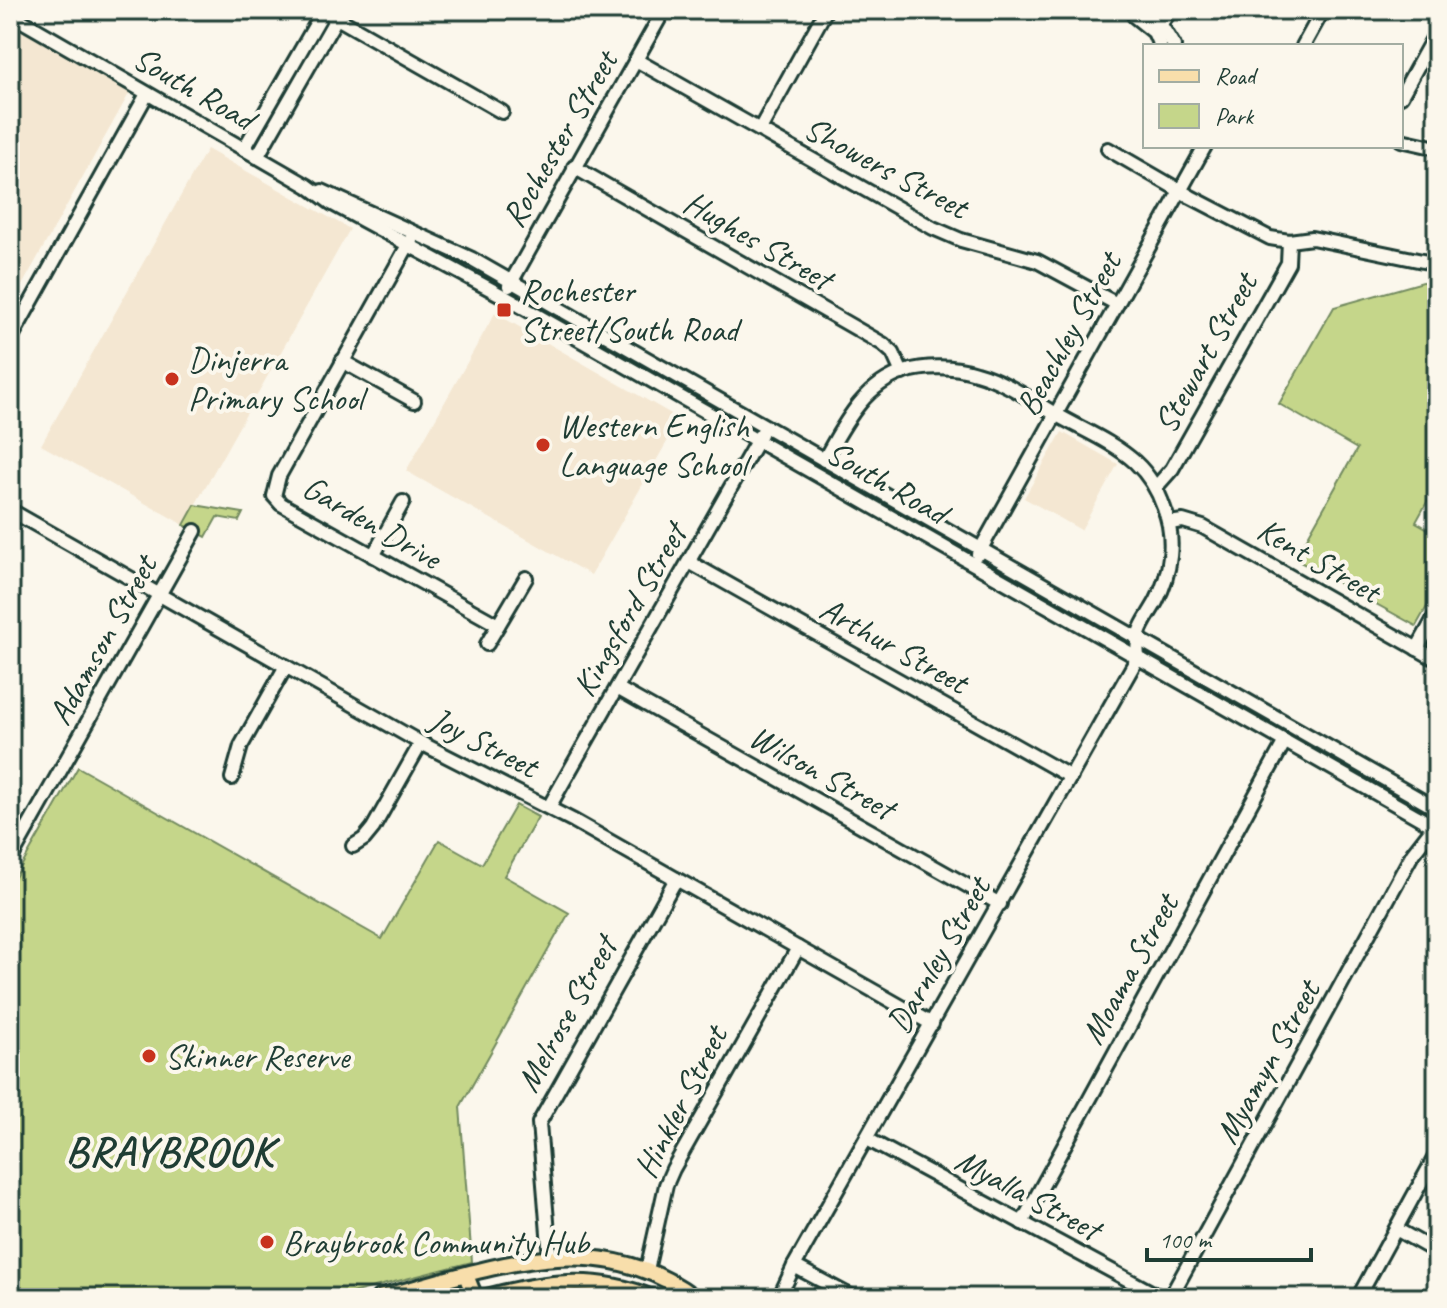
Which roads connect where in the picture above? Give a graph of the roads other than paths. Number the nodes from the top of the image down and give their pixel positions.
1 (323, 10) edge
2 (664, 10) edge
3 (826, 10) edge
4 (1127, 10) edge
5 (1134, 10) edge
6 (1171, 10) edge
7 (1323, 10) edge
8 (10, 14) edge
9 (338, 14) edge
10 (1158, 29) junction
11 (1437, 31) edge
12 (1160, 44) edge
13 (1172, 44) edge
14 (1304, 44) edge
15 (636, 60) junction
16 (1403, 92) edge
17 (147, 94) junction
18 (502, 112) dead end
19 (760, 129) junction
20 (1403, 140) edge
21 (1204, 148) edge
22 (1437, 148) edge
23 (244, 149) junction
24 (1108, 149) dead end
25 (257, 157) junction
26 (574, 167) junction
27 (308, 186) junction
28 (1181, 190) junction
29 (416, 232) junction
30 (1289, 241) junction
31 (408, 245) junction
32 (1437, 264) edge
33 (512, 281) junction
34 (503, 296) junction
35 (1117, 304) junction
36 (10, 340) edge
37 (342, 361) junction
38 (902, 373) junction
39 (414, 401) dead end
40 (1055, 414) junction
41 (765, 426) junction
42 (757, 441) junction
43 (824, 460) junction
44 (1156, 487) junction
45 (403, 502) dead end
46 (10, 510) edge
47 (1169, 523) junction
48 (195, 531) dead end
49 (980, 549) junction
50 (373, 556) junction
51 (689, 562) junction
52 (975, 564) junction
53 (526, 578) dead end
54 (160, 594) junction
55 (1437, 613) edge
56 (498, 625) junction
57 (1136, 637) junction
58 (487, 644) dead end
59 (1417, 649) junction
60 (1138, 657) junction
61 (1437, 660) edge
62 (286, 666) junction
63 (617, 688) junction
64 (1285, 741) junction
65 (421, 743) junction
66 (1071, 777) junction
67 (232, 778) dead end
68 (549, 807) junction
69 (1437, 809) edge
70 (1418, 817) junction
71 (1435, 827) edge
72 (353, 846) dead end
73 (1413, 853) junction
74 (10, 860) edge
75 (676, 879) junction
76 (1000, 904) junction
77 (798, 948) junction
78 (932, 1024) junction
79 (867, 1139) junction
80 (1437, 1153) edge
81 (1022, 1223) junction
82 (1396, 1229) junction
83 (1435, 1248) edge
84 (550, 1258) junction
85 (1437, 1264) edge
86 (794, 1266) junction
87 (647, 1270) junction
88 (466, 1275) junction
89 (552, 1282) junction
90 (646, 1296) edge
91 (379, 1298) edge
92 (475, 1298) edge
93 (483, 1298) edge
94 (695, 1298) edge
95 (776, 1298) edge
96 (854, 1298) edge
97 (1162, 1298) edge
98 (1170, 1298) edge
99 (1358, 1298) edge

1 - 9 street
1 - 23 street
2 - 15 street, Rochester Street
3 - 19 street
4 - 10 street
5 - 10 street
6 - 10 street
7 - 14 street
8 - 17 street, South Road
9 - 18 street
9 - 25 street
10 - 12 street
10 - 13 street
11 - 16 street
15 - 19 street, Showers Street
15 - 26 street, Rochester Street
17 - 23 street, South Road
17 - 36 street
19 - 35 street, Showers Street
20 - 22 street
21 - 28 street, Beachley Street
23 - 25 street, South Road
24 - 28 street
25 - 27 street, South Road
26 - 33 street, Rochester Street
26 - 38 street, Hughes Street
27 - 29 street, South Road
27 - 31 street, South Road
28 - 30 street
28 - 35 street, Beachley Street
29 - 31 street, Garden Drive
29 - 33 street, South Road
30 - 32 street
30 - 44 street, Stewart Street
31 - 34 street, South Road
31 - 37 street, Garden Drive
33 - 34 street, Rochester Street
33 - 41 street, South Road
34 - 42 street, South Road
35 - 40 street, Beachley Street
37 - 39 street
37 - 50 street, Garden Drive
38 - 40 street
38 - 43 street
40 - 44 street
40 - 49 street, Beachley Street
41 - 42 street, Kingsford Street
41 - 43 street, South Road
42 - 51 street, Kingsford Street
42 - 52 street, South Road
43 - 49 street, South Road
44 - 47 street
45 - 50 street
46 - 54 street, Joy Street
47 - 57 street
47 - 59 street, Kent Street
48 - 54 street, Adamson Street
49 - 52 street, Beachley Street
49 - 57 street, South Road
50 - 56 street, Garden Drive
51 - 63 street, Kingsford Street
51 - 66 street, Arthur Street
52 - 60 street, South Road
53 - 56 street
54 - 62 street, Joy Street
54 - 74 street, Adamson Street
55 - 59 street
56 - 58 street
57 - 60 street
57 - 69 street, South Road
59 - 61 street, Kent Street
60 - 64 street, South Road
60 - 66 street, Darnley Street
62 - 65 street, Joy Street
62 - 67 street
63 - 68 street, Kingsford Street
63 - 76 street, Wilson Street
64 - 70 street, South Road
64 - 81 street, Moama Street
65 - 68 street, Joy Street
65 - 72 street
66 - 76 street, Darnley Street
68 - 75 street, Joy Street
70 - 71 street, South Road
70 - 73 street, Myamyn Street
71 - 73 street, Myamyn Street
73 - 98 street, Myamyn Street
75 - 77 street, Joy Street
75 - 84 street, Melrose Street
76 - 78 street, Darnley Street
77 - 78 street, Joy Street
77 - 87 street, Hinkler Street
78 - 79 street, Darnley Street
79 - 81 street, Myalla Street
79 - 86 street, Darnley Street
80 - 82 street
81 - 97 street, Myalla Street
82 - 83 street
82 - 99 street
83 - 85 street
84 - 87 main road
84 - 88 main road
84 - 89 main road, Melrose Street
86 - 95 street, Darnley Street
86 - 96 street
87 - 90 main road, Hinkler Street
87 - 94 main road
88 - 91 main road
88 - 92 main road
89 - 90 main road
89 - 93 main road

